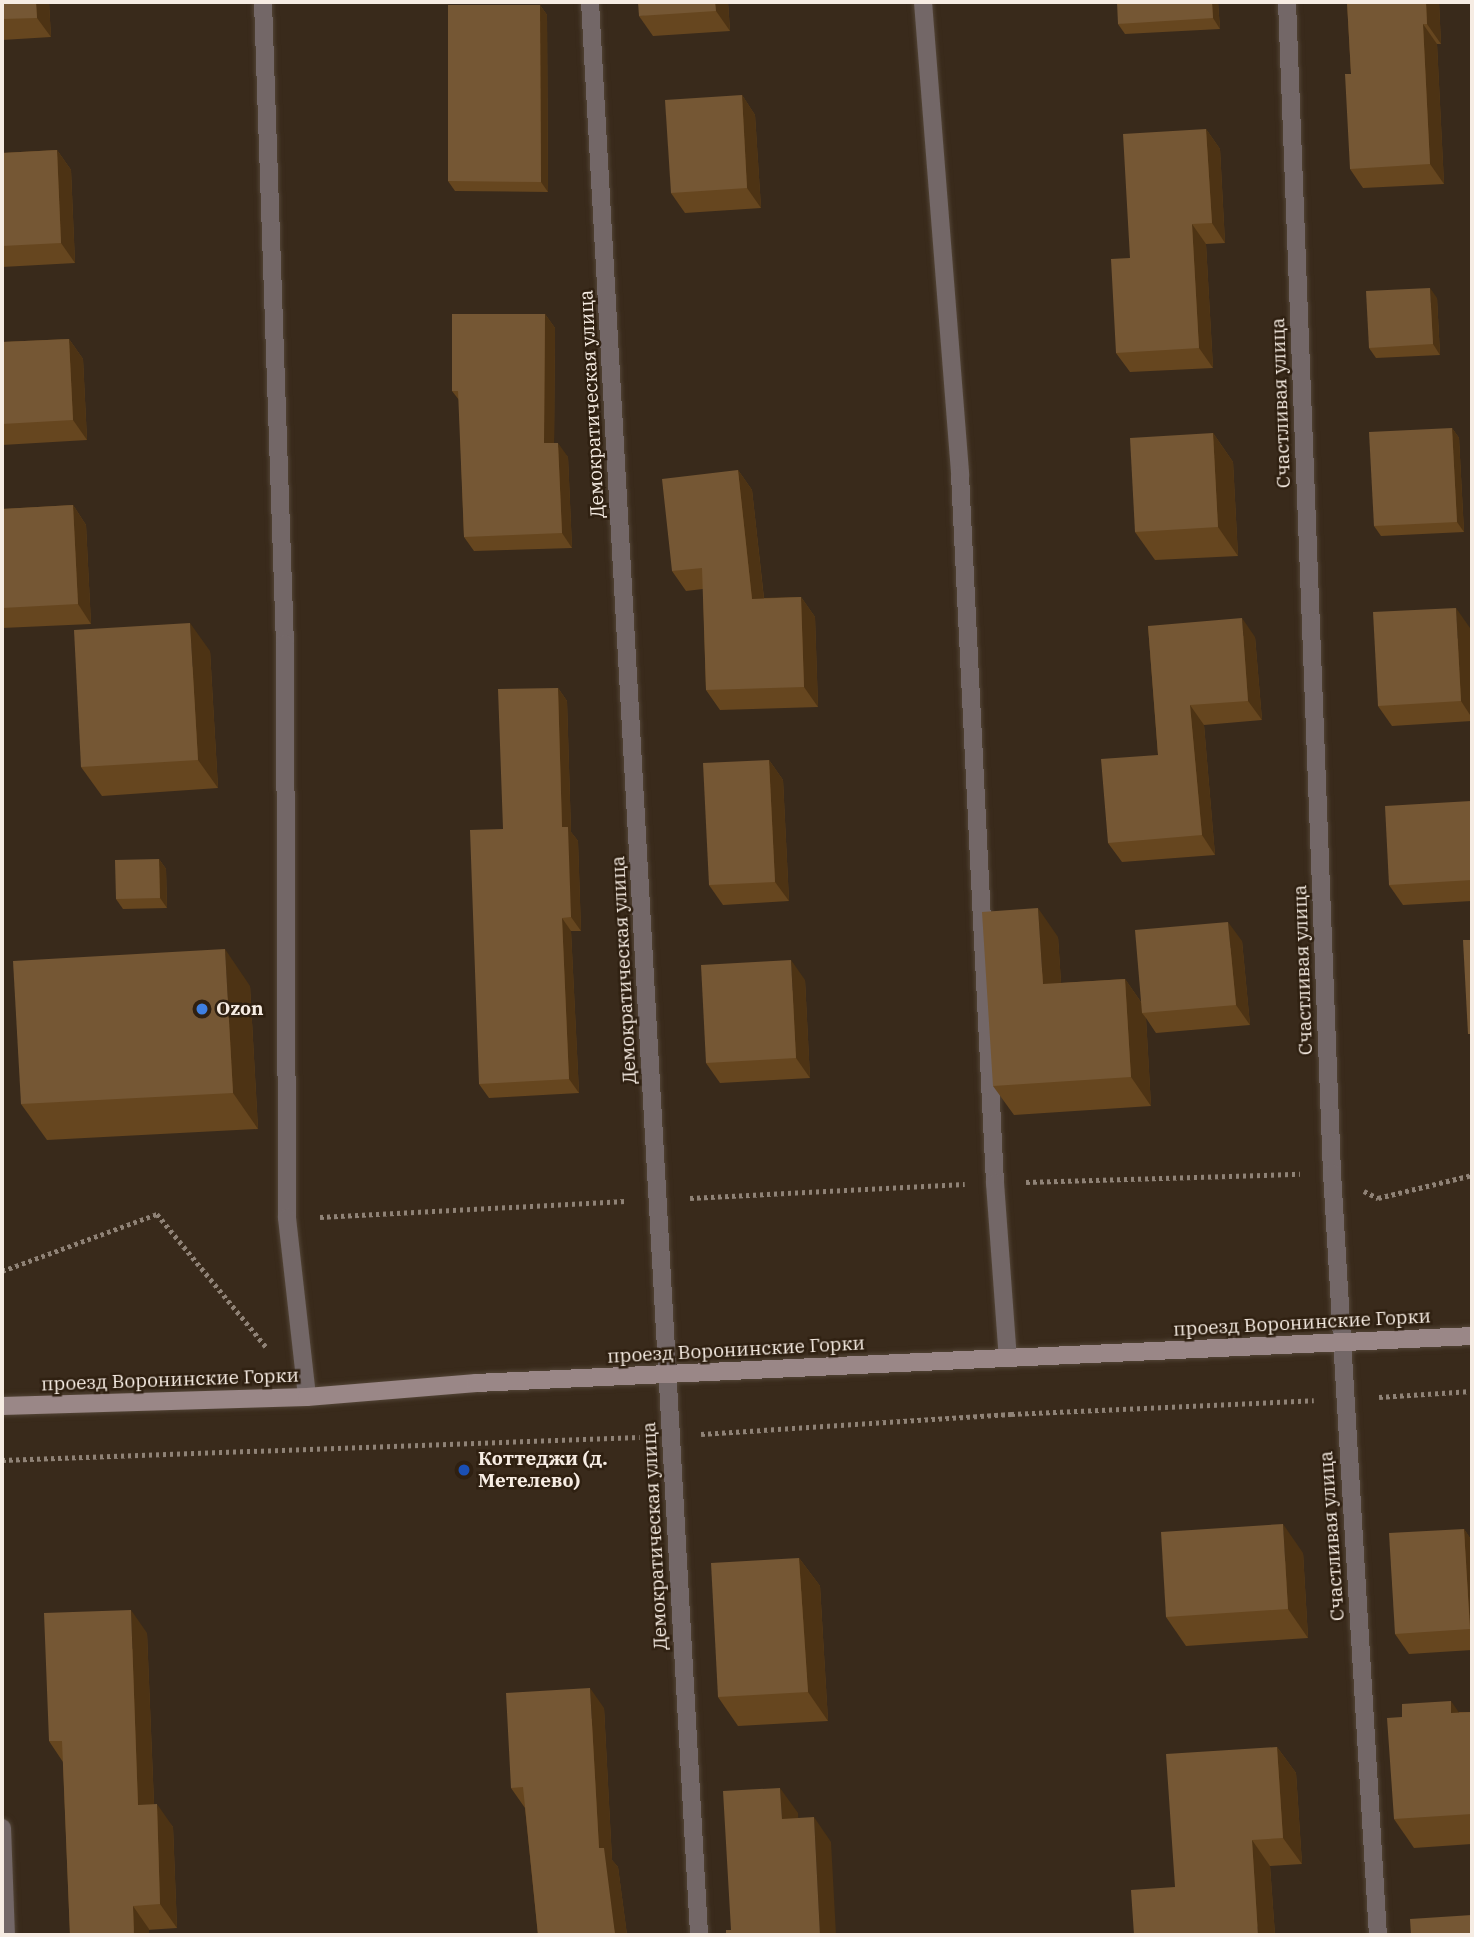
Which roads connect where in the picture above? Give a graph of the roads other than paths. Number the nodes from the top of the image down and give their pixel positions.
1 (263, 2) edge
2 (590, 2) edge
3 (923, 2) edge
4 (1287, 2) edge
5 (1472, 1336) edge
6 (1341, 1342) junction
7 (1008, 1358) junction
8 (666, 1374) junction
9 (307, 1397) junction
10 (2, 1406) edge
11 (2, 1828) edge
12 (6, 1935) edge
13 (699, 1935) edge
14 (1378, 1935) edge

1 - 9 street
2 - 8 street, Демократическая улица
3 - 7 street
4 - 6 street, Счастливая улица
5 - 6 street, проезд Воронинские Горки
6 - 7 street, проезд Воронинские Горки
6 - 14 street, Счастливая улица
7 - 8 street, проезд Воронинские Горки
8 - 9 street, проезд Воронинские Горки
8 - 13 street, Демократическая улица
9 - 10 street, проезд Воронинские Горки
11 - 12 street

